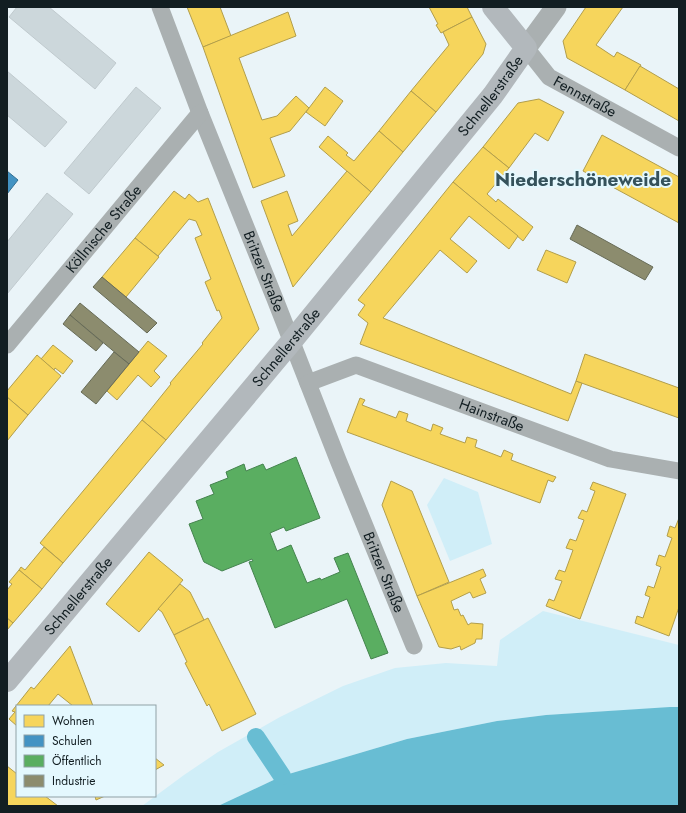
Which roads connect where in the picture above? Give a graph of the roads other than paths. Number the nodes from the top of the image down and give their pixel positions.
1 (160, 7) edge
2 (493, 7) edge
3 (556, 7) edge
4 (526, 48) junction
5 (200, 113) junction
6 (679, 148) edge
7 (291, 342) junction
8 (7, 345) edge
9 (308, 383) junction
10 (679, 471) edge
11 (414, 646) dead end
12 (7, 681) edge

1 - 5 street, Britzer Straße
2 - 4 main road, Fennstraße
3 - 4 street, Schnellerstraße
4 - 6 street, Fennstraße
4 - 7 main road, Schnellerstraße
5 - 7 street, Britzer Straße
5 - 8 street, Köllnische Straße
7 - 9 street, Britzer Straße
7 - 12 main road, Schnellerstraße
9 - 10 street, Hainstraße
9 - 11 street, Britzer Straße

